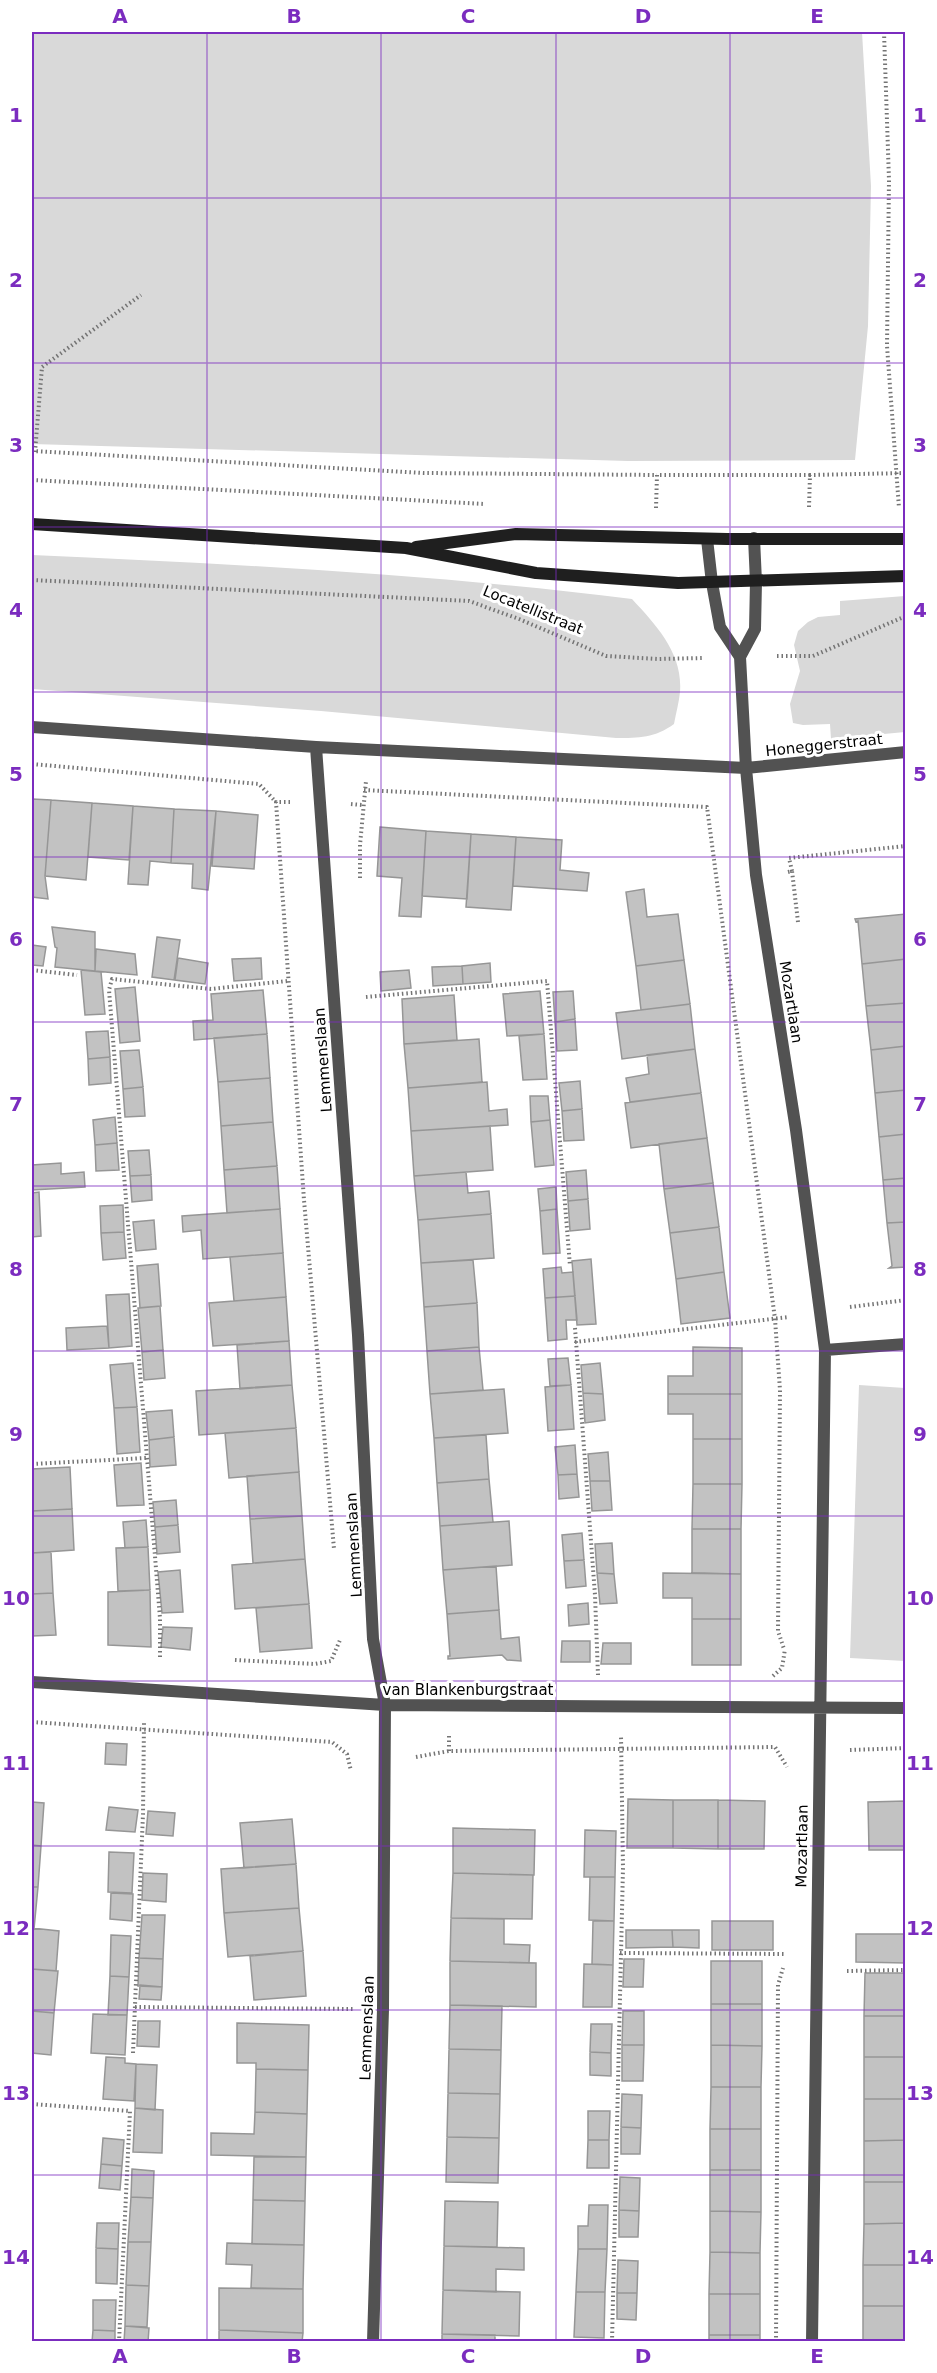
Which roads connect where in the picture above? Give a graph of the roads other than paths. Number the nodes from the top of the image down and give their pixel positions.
1 (32, 524) edge
2 (754, 538) junction
3 (707, 539) junction
4 (906, 539) edge
5 (406, 548) junction
6 (906, 576) edge
7 (756, 582) junction
8 (712, 583) junction
9 (740, 657) junction
10 (32, 727) edge
11 (316, 747) junction
12 (906, 752) edge
13 (746, 768) junction
14 (906, 1344) edge
15 (825, 1350) junction
16 (32, 1682) edge
17 (385, 1705) junction
18 (819, 1708) junction
19 (906, 1708) edge
20 (373, 2342) edge
21 (812, 2342) edge

1 - 5 main road, Locatellistraat
2 - 3 main road, Locatellistraat
2 - 4 main road, Locatellistraat
2 - 7 street
3 - 5 main road, Locatellistraat
3 - 8 street
5 - 8 main road, Locatellistraat
6 - 7 main road, Locatellistraat
7 - 8 main road, Locatellistraat
7 - 9 street
8 - 9 street
9 - 13 street, Mozartlaan
10 - 11 street
11 - 13 street
11 - 17 street, Lemmenslaan
12 - 13 street, Honeggerstraat
13 - 15 street, Mozartlaan
14 - 15 street
15 - 18 street, Mozartlaan
16 - 17 street, van Blankenburgstraat
17 - 18 street, van Blankenburgstraat
17 - 20 street, Lemmenslaan
18 - 19 street, van Blankenburgstraat
18 - 21 street, Mozartlaan

